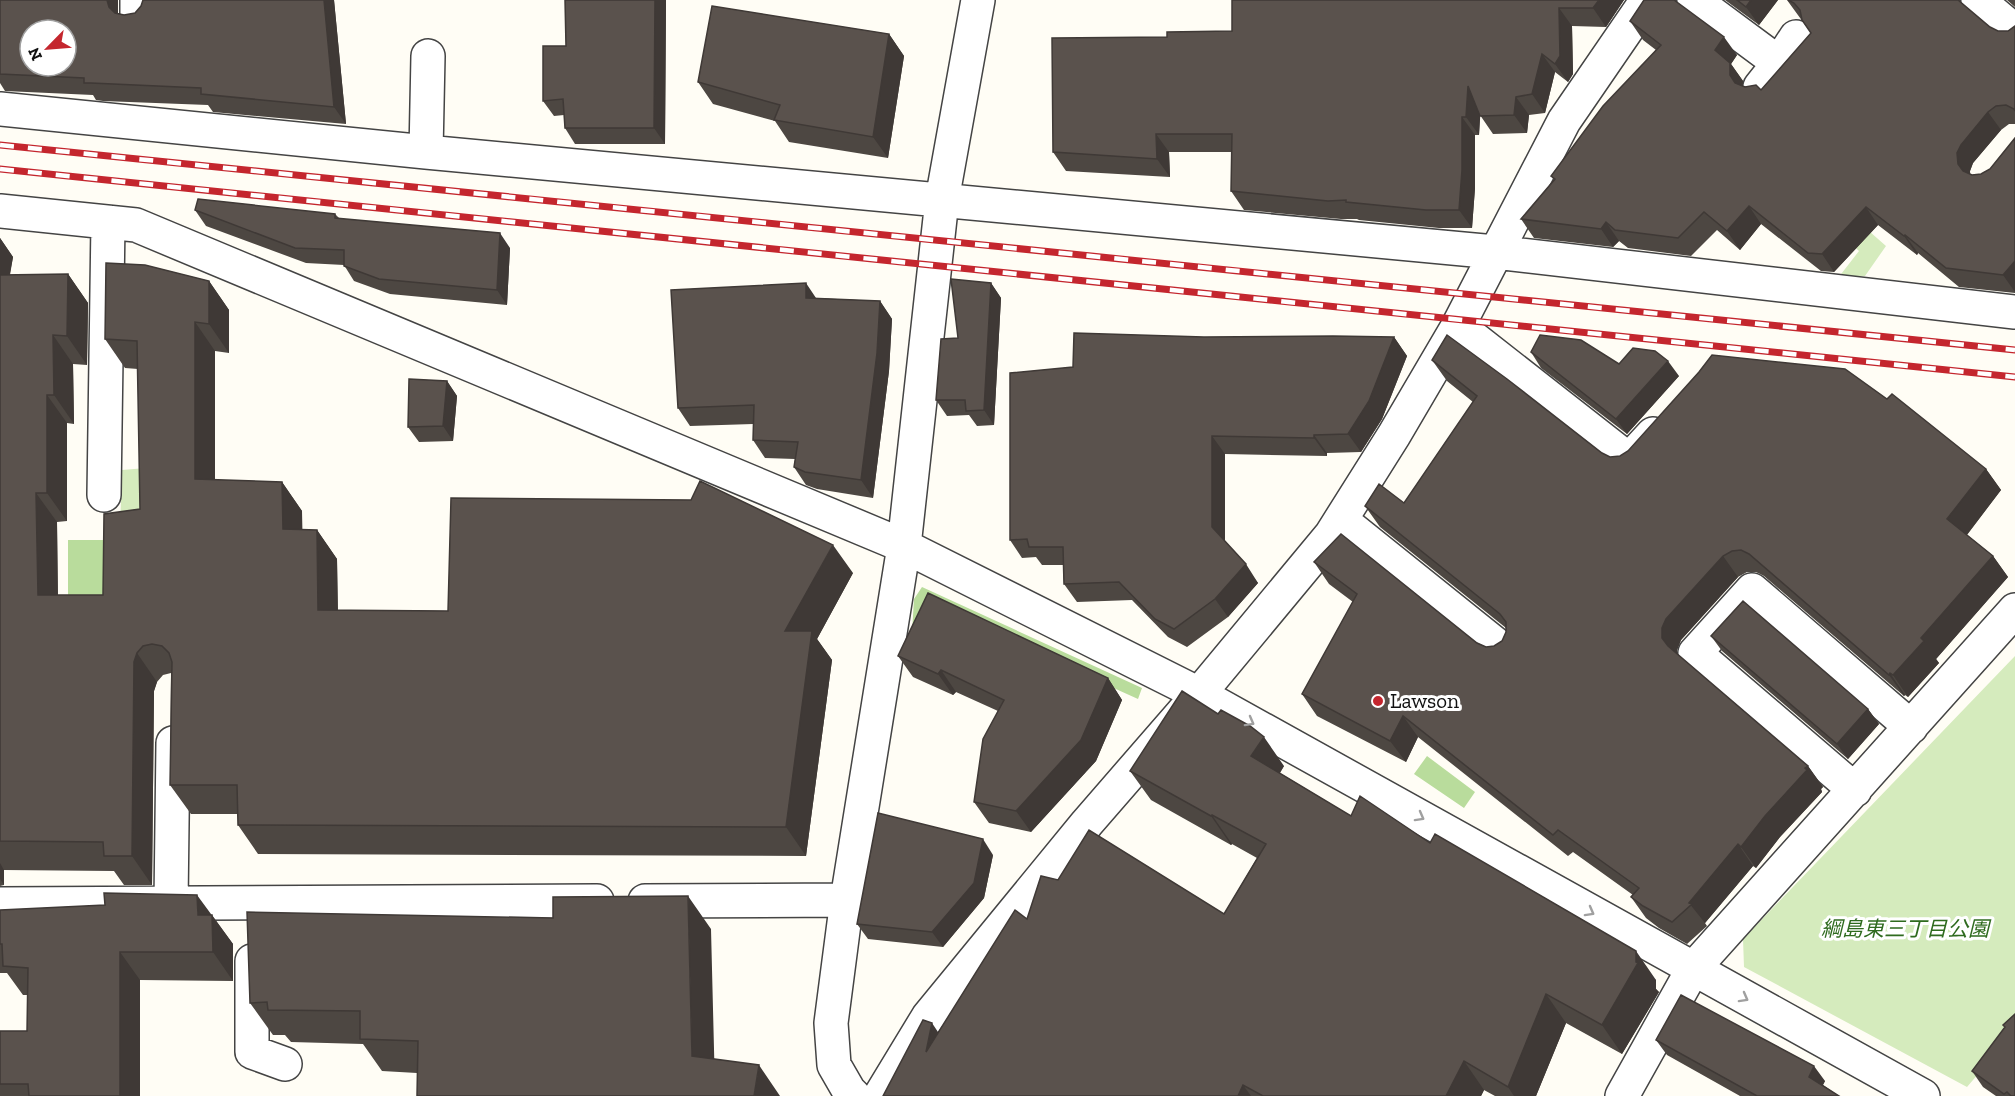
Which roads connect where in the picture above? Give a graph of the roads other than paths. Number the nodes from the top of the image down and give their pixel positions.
1 (978, 0) edge
2 (1647, 0) edge
3 (1694, 0) edge
4 (1977, 0) edge
5 (2015, 31) edge
6 (428, 56) dead end
7 (1778, 62) dead end
8 (0, 109) edge
9 (426, 152) junction
10 (942, 200) junction
11 (0, 212) edge
12 (108, 222) junction
13 (1495, 252) junction
14 (2015, 312) edge
15 (1458, 326) junction
16 (1677, 408) edge
17 (104, 495) dead end
18 (1341, 520) junction
19 (904, 546) junction
20 (2015, 610) edge
21 (1503, 650) edge
22 (1199, 694) junction
23 (173, 715) edge
24 (1911, 727) junction
25 (1855, 790) junction
26 (847, 900) junction
27 (171, 903) junction
28 (251, 903) junction
29 (0, 904) edge
30 (1693, 969) junction
31 (285, 1064) dead end
32 (854, 1096) edge
33 (880, 1096) edge
34 (1622, 1096) edge
35 (1923, 1096) edge

1 - 10 street
2 - 13 street
3 - 7 street
4 - 5 street
6 - 9 street
8 - 9 street
9 - 10 street
10 - 13 street
10 - 19 street
11 - 12 street
12 - 17 street
12 - 19 street
13 - 14 street
13 - 15 street
15 - 16 street
15 - 18 street
18 - 21 street
18 - 22 street
19 - 22 street
19 - 26 street
20 - 24 street
22 -> 30 street
22 - 33 street
23 - 27 street
24 - 25 street
24 - 25 street
25 - 30 street
26 - 28 street
26 - 32 street
27 - 28 street
27 - 29 street
28 - 31 street
30 - 34 street
30 -> 35 street

